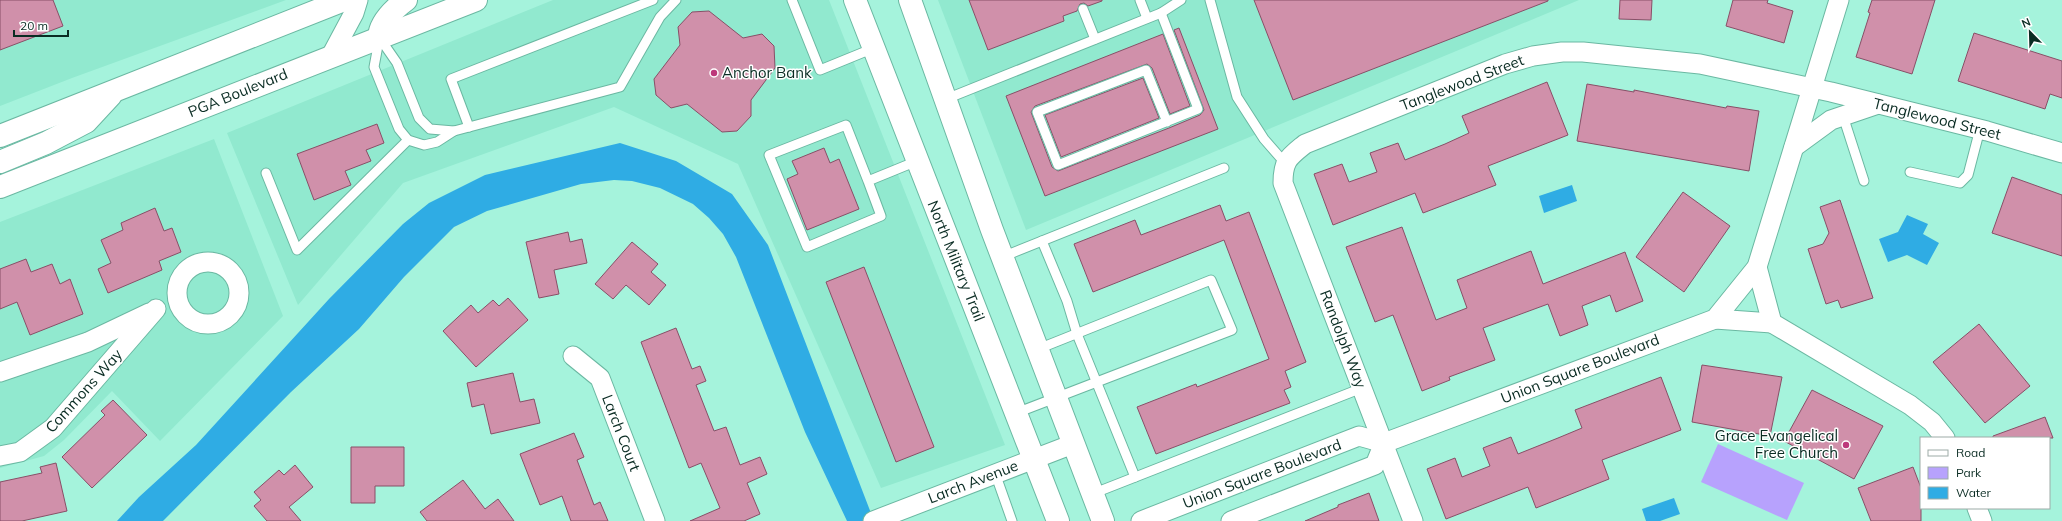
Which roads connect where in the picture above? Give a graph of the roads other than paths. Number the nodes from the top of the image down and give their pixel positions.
1 (344, 0) edge
2 (358, 0) edge
3 (406, 0) edge
4 (476, 0) edge
5 (652, 0) edge
6 (676, 0) edge
7 (792, 0) edge
8 (855, 0) edge
9 (910, 0) edge
10 (1140, 0) edge
11 (1181, 0) edge
12 (1210, 0) edge
13 (1839, 0) edge
14 (1083, 8) dead end
15 (1161, 13) junction
16 (1147, 18) junction
17 (379, 37) junction
18 (1095, 40) junction
19 (874, 48) junction
20 (331, 56) junction
21 (1812, 87) junction
22 (115, 91) junction
23 (946, 99) junction
24 (1878, 104) junction
25 (1843, 116) junction
26 (1167, 122) junction
27 (469, 127) junction
28 (1980, 129) junction
29 (454, 131) junction
30 (0, 136) edge
31 (408, 140) junction
32 (1794, 147) junction
33 (2062, 153) edge
34 (1287, 160) junction
35 (917, 161) junction
36 (0, 162) edge
37 (1224, 168) dead end
38 (1910, 172) dead end
39 (266, 173) dead end
40 (868, 181) junction
41 (1864, 181) dead end
42 (0, 187) edge
43 (1042, 241) junction
44 (1002, 257) junction
45 (1757, 267) junction
46 (177, 299) dead end
47 (156, 309) junction
48 (1715, 319) junction
49 (1772, 323) junction
50 (1077, 334) junction
51 (1038, 349) junction
52 (573, 356) dead end
53 (0, 372) edge
54 (1098, 382) junction
55 (1362, 388) junction
56 (1056, 398) junction
57 (1016, 413) junction
58 (1944, 437) edge
59 (1384, 443) junction
60 (1073, 444) junction
61 (0, 456) edge
62 (1034, 459) junction
63 (995, 473) junction
64 (1135, 477) junction
65 (1092, 494) junction
66 (1977, 509) edge
67 (655, 521) edge
68 (873, 521) edge
69 (1012, 521) edge
70 (1058, 521) edge
71 (1103, 521) edge
72 (1141, 521) edge
73 (1230, 521) edge
74 (1413, 521) edge
75 (1982, 521) edge

1 - 22 main road
2 - 20 street
3 - 17 main road
4 - 17 main road, PGA Boulevard
5 - 27 lane
6 - 27 lane
7 - 19 lane
8 - 19 main road, North Military Trail
9 - 23 main road
10 - 16 lane
11 - 15 lane
12 - 34 lane
13 - 21 street
14 - 18 lane
15 - 16 lane
15 - 26 lane
16 - 18 lane
17 - 20 main road, PGA Boulevard
17 - 29 lane
17 - 31 lane
18 - 23 lane
19 - 35 main road, North Military Trail
20 - 42 main road, PGA Boulevard
21 - 24 street, Tanglewood Street
21 - 32 street
21 - 34 street, Tanglewood Street
22 - 30 main road
22 - 36 main road
23 - 44 main road
24 - 25 street
24 - 28 street, Tanglewood Street
25 - 32 street
25 - 41 lane
26 - 26 lane
27 - 29 lane
28 - 33 street, Tanglewood Street
28 - 38 lane
29 - 31 lane
31 - 39 lane
32 - 45 street
34 - 55 street, Randolph Way
35 - 40 lane
35 - 57 main road, North Military Trail
37 - 43 lane
40 - 40 lane
43 - 44 lane
43 - 50 lane
44 - 51 main road
45 - 48 street
45 - 49 street
46 - 47 street, Commons Way
47 - 53 street, Commons Way
47 - 61 street, Commons Way
48 - 49 street
48 - 59 street, Union Square Boulevard
49 - 58 street
50 - 51 lane
50 - 54 lane
50 - 54 lane
51 - 56 main road
52 - 67 street, Larch Court
54 - 56 lane
54 - 64 lane
55 - 59 street, Randolph Way
55 - 64 lane
56 - 57 lane
56 - 60 main road
57 - 62 main road, North Military Trail
59 - 72 street, Union Square Boulevard
59 - 73 street
59 - 74 street, Randolph Way
60 - 62 street, Larch Avenue
60 - 65 main road
62 - 63 street, Larch Avenue
62 - 70 main road, North Military Trail
63 - 68 street, Larch Avenue
63 - 69 lane
64 - 65 lane
65 - 71 main road
66 - 75 street

